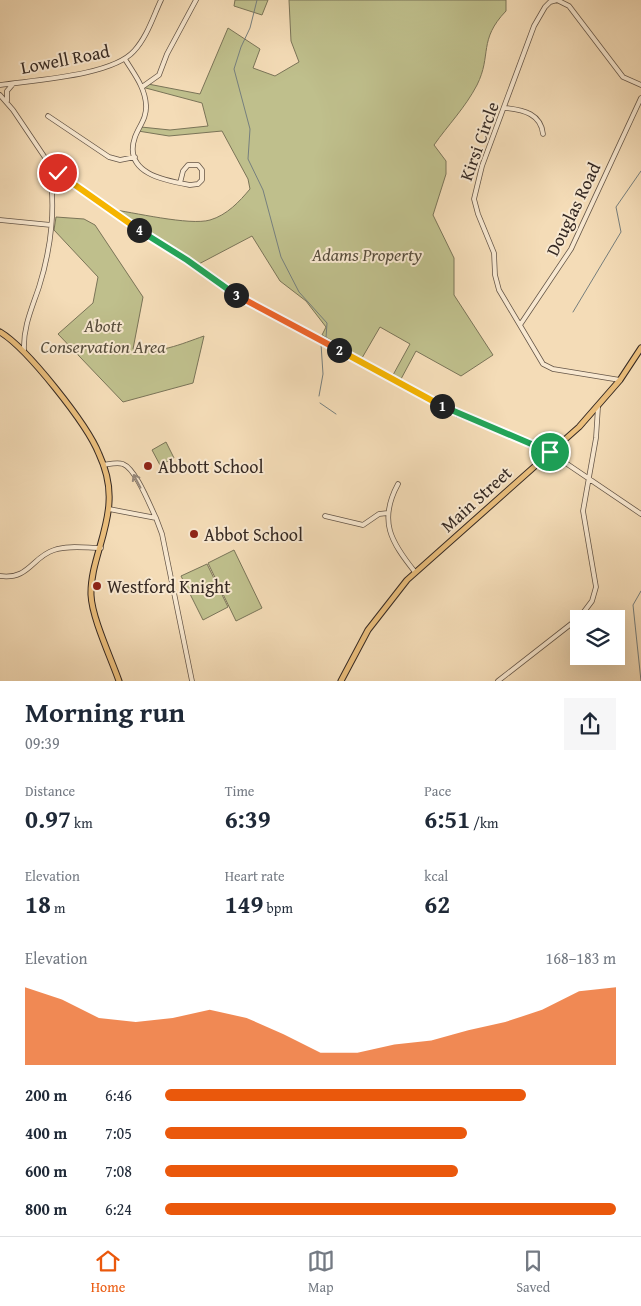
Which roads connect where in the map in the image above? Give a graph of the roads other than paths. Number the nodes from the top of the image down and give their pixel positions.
1 (161, 0) edge
2 (196, 0) edge
3 (125, 59) junction
4 (14, 83) junction
5 (0, 85) edge
6 (641, 85) edge
7 (142, 87) junction
8 (0, 95) edge
9 (641, 98) edge
10 (7, 101) junction
11 (506, 108) junction
12 (48, 116) dead end
13 (543, 134) dead end
14 (135, 157) junction
15 (48, 164) junction
16 (64, 176) junction
17 (52, 182) junction
18 (180, 183) junction
19 (0, 220) edge
20 (51, 225) junction
21 (520, 326) junction
22 (0, 332) edge
23 (641, 348) edge
24 (24, 350) junction
25 (639, 356) edge
26 (620, 380) junction
27 (598, 407) junction
28 (550, 452) junction
29 (104, 465) junction
30 (588, 477) junction
31 (398, 484) dead end
32 (109, 509) junction
33 (388, 513) junction
34 (641, 514) edge
35 (325, 516) dead end
36 (156, 518) junction
37 (101, 548) junction
38 (415, 572) junction
39 (0, 576) edge
40 (119, 681) edge
41 (192, 681) edge
42 (341, 681) edge
43 (498, 681) edge

1 - 3 street, Lowell Road
2 - 7 street
3 - 4 street, Lowell Road
3 - 7 street
4 - 5 street, Lowell Road
4 - 10 street
6 - 11 street, Kirsi Circle
7 - 14 street
8 - 10 street
9 - 21 street, Douglas Road
10 - 15 street
11 - 13 street
11 - 21 street, Kirsi Circle
12 - 14 street
14 - 18 street
15 - 16 street
15 - 17 street
16 - 17 street
16 - 28 street
17 - 20 street
18 - 18 street
19 - 20 street
20 - 24 street
21 - 26 street, Kirsi Circle
22 - 24 main road
23 - 25 main road, Main Street
24 - 29 main road
25 - 26 main road, Main Street
26 - 27 main road, Main Street
27 - 28 main road, Main Street
27 - 30 street
28 - 30 street
28 - 38 main road, Main Street
29 - 32 main road
36 -> 29 street
30 - 34 street
30 - 43 street
31 - 33 street
32 - 36 street
32 - 37 main road
33 - 35 street
33 - 38 street
36 - 41 street
37 - 39 street
37 - 40 main road
38 - 42 main road, Main Street

